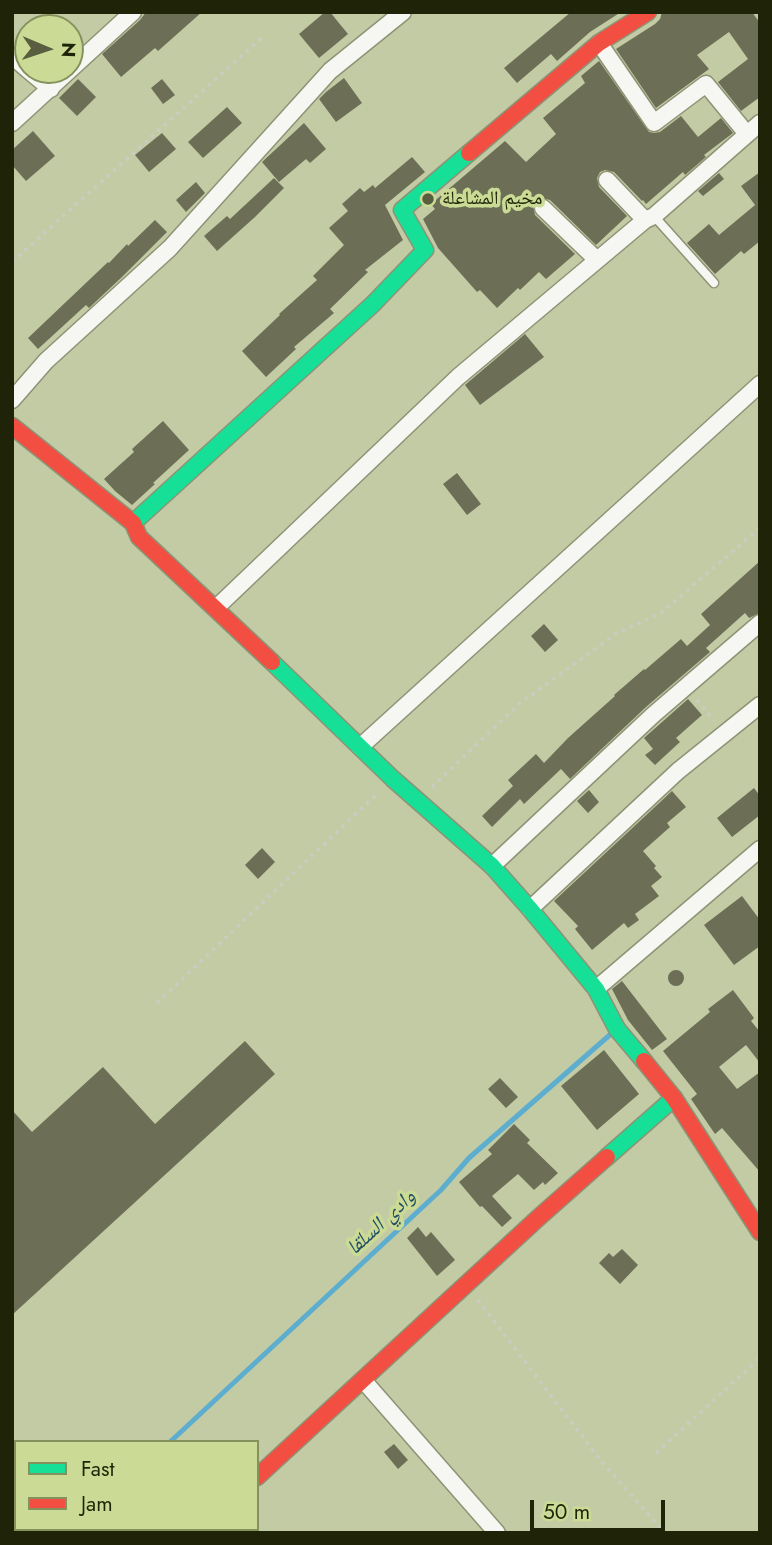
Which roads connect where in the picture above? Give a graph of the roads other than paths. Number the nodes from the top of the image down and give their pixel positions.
1 (133, 12) edge
2 (403, 12) edge
3 (648, 12) edge
4 (599, 43) junction
5 (45, 84) edge
6 (51, 89) junction
7 (12, 123) edge
8 (760, 123) edge
9 (747, 134) junction
10 (607, 180) dead end
11 (543, 208) dead end
12 (650, 218) junction
13 (597, 260) junction
14 (715, 283) dead end
15 (760, 384) edge
16 (12, 400) edge
17 (12, 426) edge
18 (133, 523) junction
19 (216, 608) junction
20 (760, 622) edge
21 (760, 705) edge
22 (360, 747) junction
23 (760, 849) edge
24 (492, 866) junction
25 (530, 909) junction
26 (596, 989) junction
27 (674, 1098) junction
28 (760, 1232) edge
29 (363, 1380) junction
30 (259, 1475) edge
31 (497, 1533) edge

1 - 6 street
2 - 16 street
3 - 4 street
4 - 9 street
4 - 18 street
5 - 6 street
6 - 7 street
8 - 9 street
9 - 12 street
10 - 12 street
11 - 13 street
12 - 13 street
12 - 14 lane
13 - 19 street
15 - 22 street
17 - 18 street
18 - 19 street
19 - 22 street
20 - 24 street
21 - 25 street
22 - 24 street
23 - 26 street
24 - 25 street
25 - 26 street
26 - 27 street
27 - 28 street
27 - 29 street
29 - 30 street
29 - 31 street

